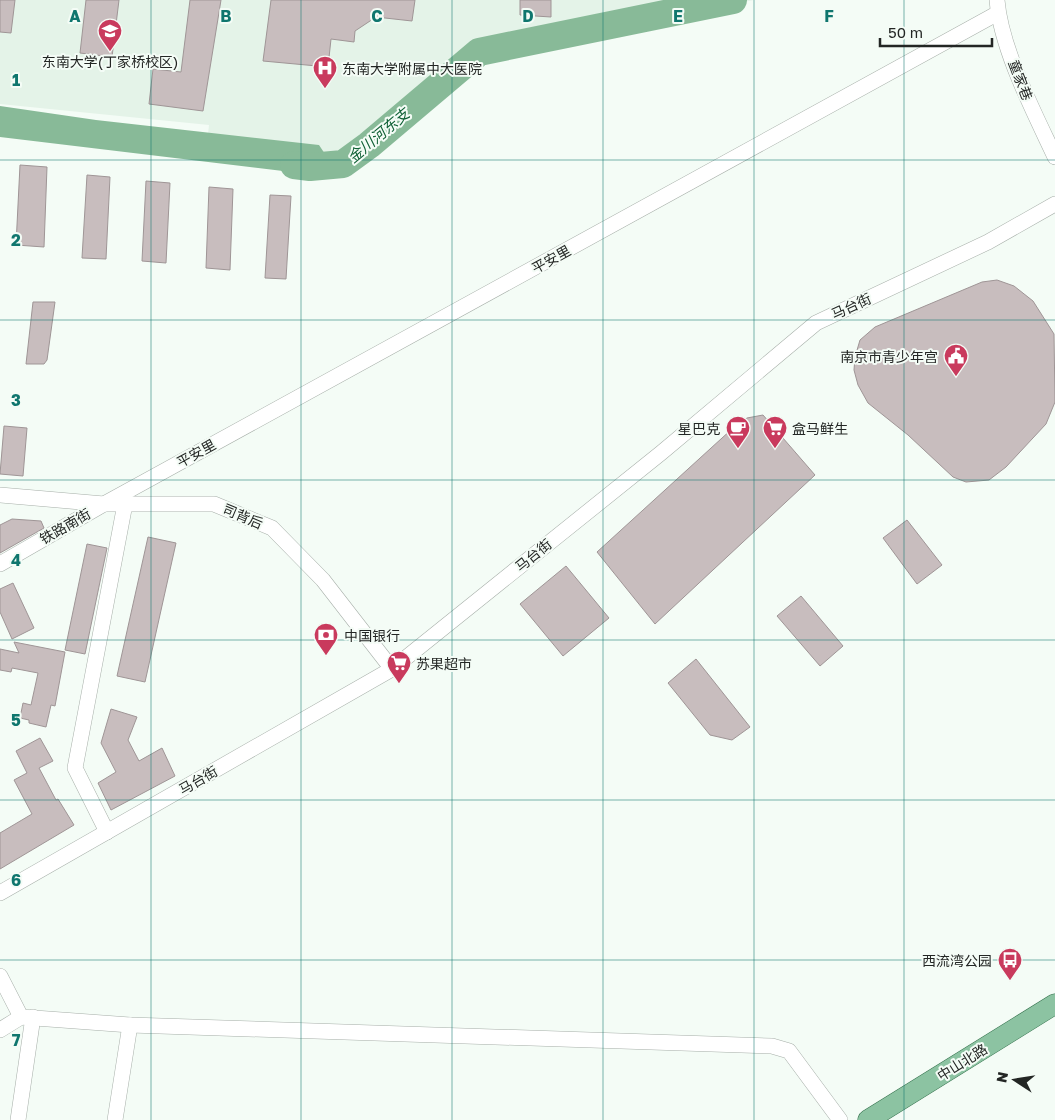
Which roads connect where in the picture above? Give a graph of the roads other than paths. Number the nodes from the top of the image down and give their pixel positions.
1 (998, 7) edge
2 (1055, 157) edge
3 (1055, 204) edge
4 (0, 496) edge
5 (104, 504) junction
6 (125, 504) junction
7 (0, 564) edge
8 (392, 669) junction
9 (107, 832) junction
10 (0, 893) edge
11 (0, 976) edge
12 (1055, 1004) edge
13 (27, 1017) junction
14 (1055, 1017) edge
15 (130, 1025) junction
16 (0, 1030) edge
17 (18, 1120) edge
18 (115, 1120) edge
19 (840, 1120) edge
20 (868, 1120) edge
21 (890, 1120) edge

1 - 2 street, 童家巷
1 - 5 street, 平安里
3 - 8 street, 马台街
4 - 5 street, 司背后
5 - 6 street, 司背后
5 - 7 street, 铁路南街
6 - 8 street, 司背后
6 - 9 street
8 - 9 street, 马台街
9 - 10 street, 马台街
11 - 13 street
12 - 20 main road, 中山北路
13 - 15 street
13 - 16 street
13 - 17 street
14 - 21 main road, 中山北路
15 - 18 street
15 - 19 street

